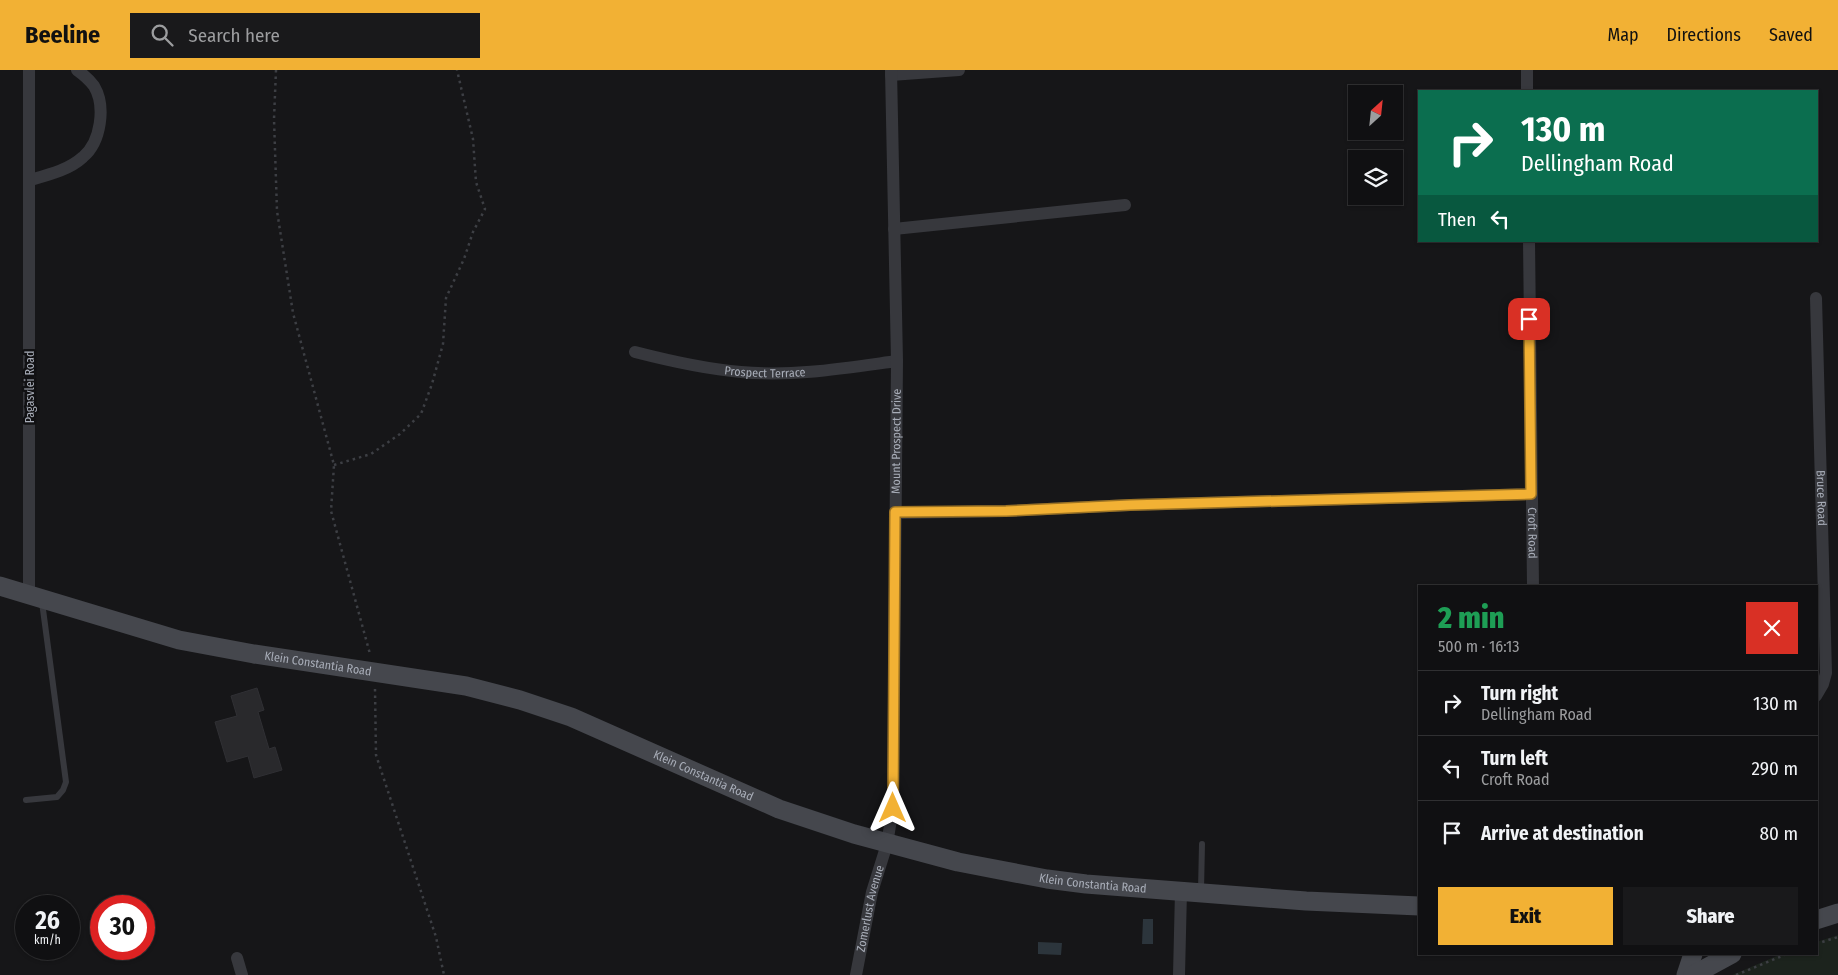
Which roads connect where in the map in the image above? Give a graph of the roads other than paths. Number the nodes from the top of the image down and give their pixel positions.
1 (29, 70) edge
2 (77, 70) edge
3 (959, 70) edge
4 (1527, 70) edge
5 (891, 72) edge
6 (1527, 90) edge
7 (30, 180) junction
8 (1125, 205) dead end
9 (894, 229) junction
10 (1529, 242) edge
11 (1816, 298) dead end
12 (636, 352) dead end
13 (898, 361) junction
14 (1531, 494) junction
15 (895, 512) junction
16 (1533, 585) edge
17 (0, 586) edge
18 (35, 596) junction
19 (1818, 693) edge
20 (26, 800) dead end
21 (887, 844) junction
22 (1202, 844) dead end
23 (1181, 891) junction
24 (1201, 893) junction
25 (1418, 906) edge
26 (1838, 912) edge
27 (1818, 919) edge
28 (1693, 955) edge
29 (1722, 956) edge
30 (237, 958) dead end
31 (242, 975) edge
32 (856, 975) edge
33 (1179, 975) edge
34 (1686, 975) edge
35 (1693, 975) edge

1 - 7 street, Pagasvlei Road
2 - 7 street
3 - 5 street
4 - 6 street
5 - 9 street, Mount Prospect Drive
7 - 18 street, Pagasvlei Road
8 - 9 street
9 - 13 street, Mount Prospect Drive
10 - 14 street, Croft Road
11 - 19 street, Bruce Road
12 - 13 street, Prospect Terrace
13 - 15 street, Mount Prospect Drive
14 - 15 street
14 - 16 street, Croft Road
15 - 21 street, Mount Prospect Drive
17 - 18 street, Klein Constantia Road
18 - 20 lane
18 - 21 street, Klein Constantia Road
21 - 23 street, Klein Constantia Road
21 - 32 street, Zomerlust Avenue
22 - 24 lane
23 - 24 street, Klein Constantia Road
23 - 33 street
24 - 25 street, Klein Constantia Road
26 - 27 street
28 - 34 street
29 - 35 street
30 - 31 street

